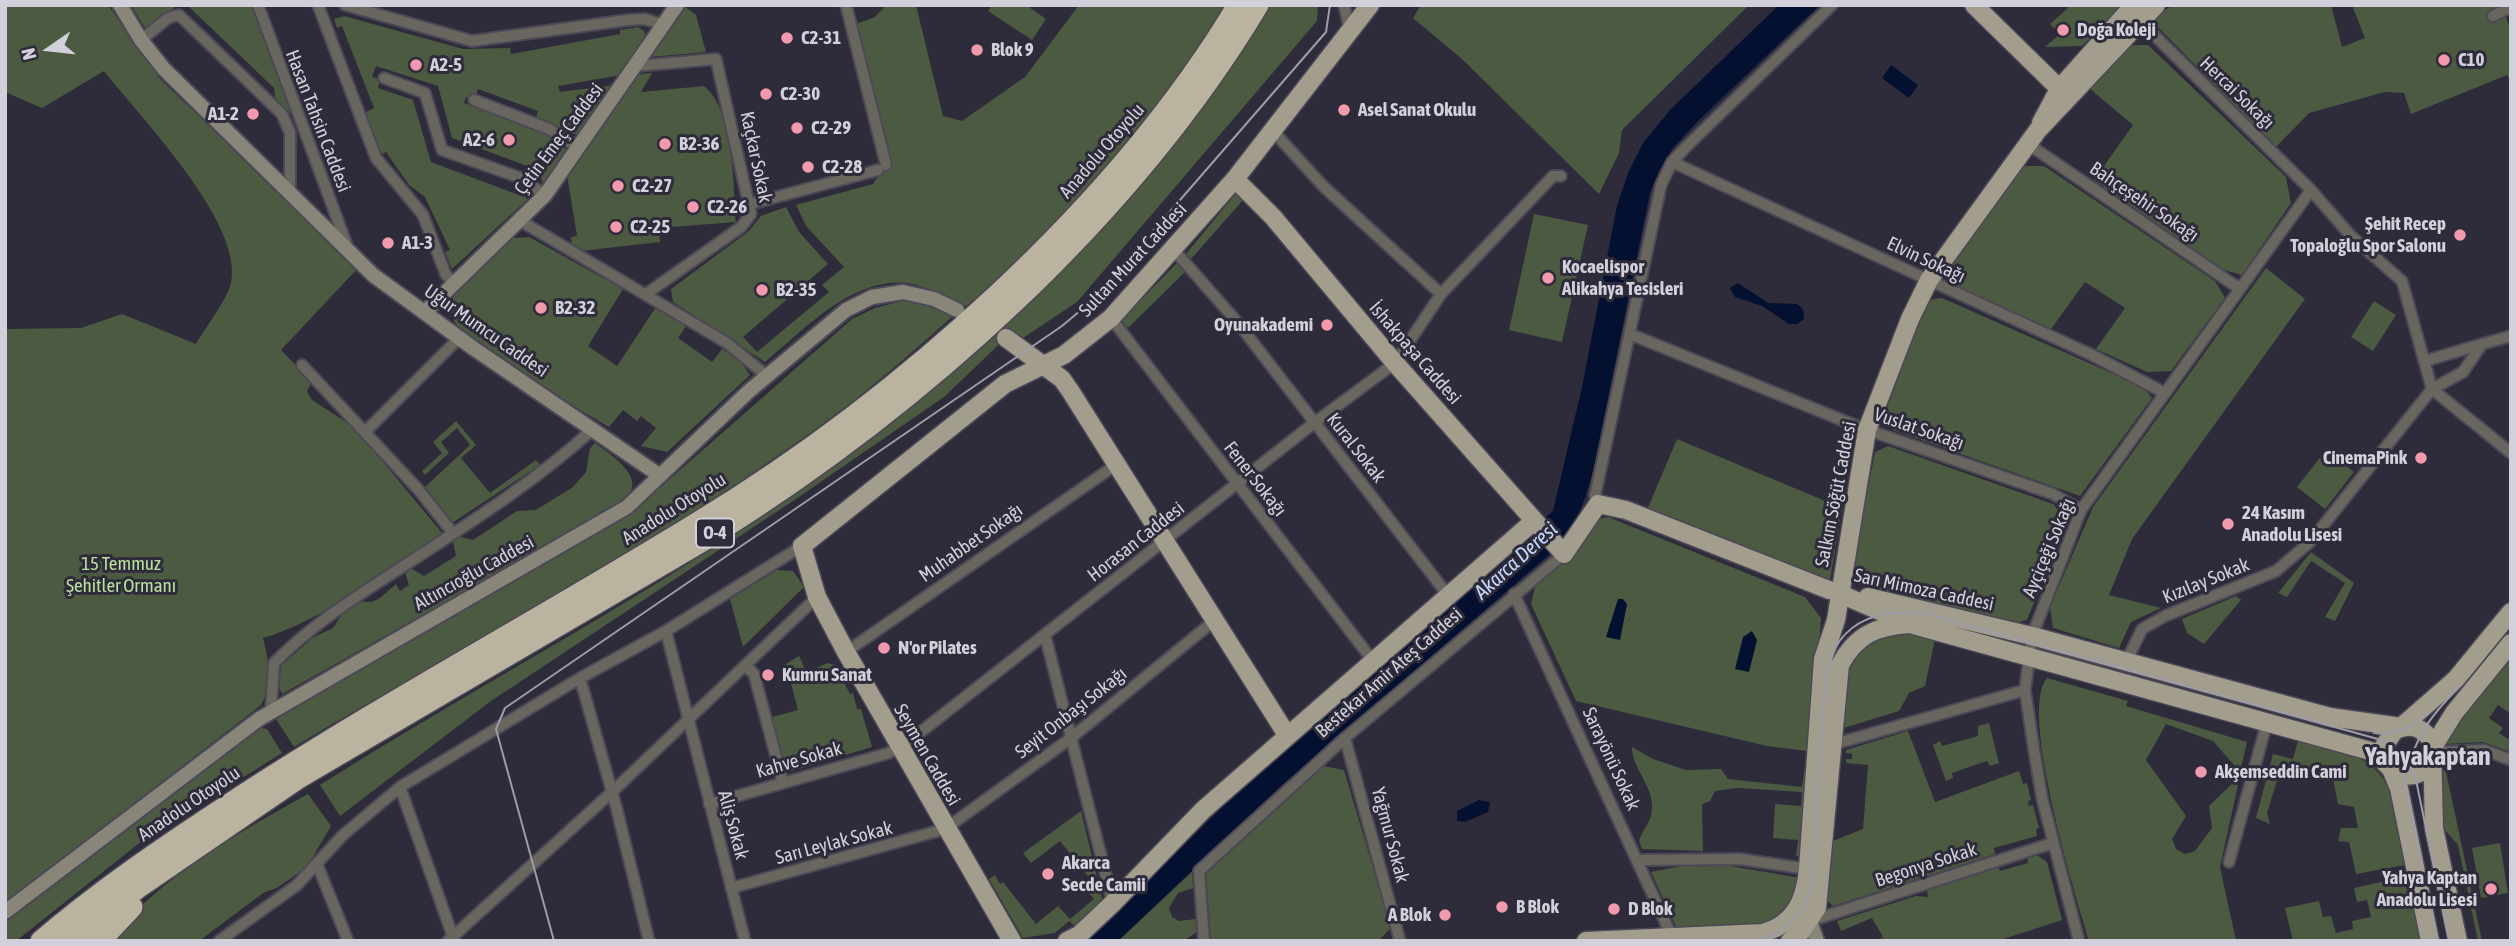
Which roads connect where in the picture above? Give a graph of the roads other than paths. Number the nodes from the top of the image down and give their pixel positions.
1 (120, 5) edge
2 (258, 5) edge
3 (318, 5) edge
4 (345, 5) edge
5 (677, 5) edge
6 (846, 5) edge
7 (1238, 5) edge
8 (1258, 5) edge
9 (1345, 5) edge
10 (1832, 5) edge
11 (1974, 5) edge
12 (2156, 5) edge
13 (2511, 7) edge
14 (2136, 13) edge
15 (1362, 14) edge
16 (2493, 16) dead end
17 (664, 25) junction
18 (141, 40) junction
19 (636, 66) junction
20 (384, 78) dead end
21 (2064, 94) junction
22 (474, 100) dead end
23 (1272, 130) junction
24 (2033, 137) junction
25 (579, 148) junction
26 (1672, 162) junction
27 (1561, 176) dead end
28 (1235, 179) junction
29 (2311, 190) junction
30 (290, 191) junction
31 (545, 194) junction
32 (330, 201) junction
33 (750, 204) junction
34 (317, 218) junction
35 (519, 220) junction
36 (348, 248) junction
37 (1174, 250) junction
38 (1928, 280) junction
39 (453, 282) junction
40 (2240, 289) junction
41 (1441, 294) junction
42 (646, 295) junction
43 (957, 310) dead end
44 (425, 312) junction
45 (1111, 318) junction
46 (1630, 334) junction
47 (2511, 335) edge
48 (458, 338) junction
49 (1006, 338) junction
50 (2482, 344) junction
51 (1065, 355) junction
52 (2425, 361) junction
53 (1395, 363) junction
54 (302, 365) dead end
55 (1043, 366) junction
56 (766, 376) junction
57 (1005, 384) junction
58 (2432, 390) junction
59 (2163, 392) junction
60 (1314, 423) junction
61 (593, 429) junction
62 (1867, 430) junction
63 (366, 431) junction
64 (2511, 453) edge
65 (629, 457) junction
66 (1117, 464) junction
67 (663, 472) junction
68 (1237, 484) junction
69 (639, 496) junction
70 (1598, 504) junction
71 (2081, 510) junction
72 (1536, 523) junction
73 (453, 533) junction
74 (1166, 541) junction
75 (802, 546) junction
76 (1561, 550) junction
77 (1834, 591) junction
78 (1447, 594) junction
79 (1514, 594) junction
80 (817, 597) junction
81 (2511, 612) edge
82 (1215, 620) junction
83 (1836, 620) junction
84 (1910, 624) junction
85 (666, 631) junction
86 (1045, 635) junction
87 (2032, 636) junction
88 (2511, 643) edge
89 (846, 652) junction
90 (2028, 656) junction
91 (1373, 661) junction
92 (2126, 662) junction
93 (745, 665) junction
94 (1840, 665) junction
95 (580, 678) junction
96 (2025, 690) junction
97 (271, 711) junction
98 (688, 718) junction
99 (2267, 722) junction
100 (2401, 727) junction
101 (1287, 735) junction
102 (1071, 738) junction
103 (1345, 738) junction
104 (1831, 745) junction
105 (899, 749) junction
106 (2433, 752) junction
107 (2511, 760) edge
108 (2389, 766) junction
109 (783, 783) junction
110 (400, 787) junction
111 (612, 792) junction
112 (709, 804) junction
113 (945, 829) junction
114 (214, 835) junction
115 (2053, 843) junction
116 (1638, 860) junction
117 (2229, 862) dead end
118 (317, 864) junction
119 (1808, 869) junction
120 (731, 888) junction
121 (1112, 903) junction
122 (5, 912) edge
123 (1803, 916) junction
124 (451, 939) edge
125 (42, 940) edge
126 (1673, 940) edge
127 (70, 941) edge
128 (100, 941) edge
129 (219, 941) edge
130 (348, 941) edge
131 (649, 941) edge
132 (745, 941) edge
133 (1012, 941) edge
134 (1067, 941) edge
135 (1204, 941) edge
136 (1400, 941) edge
137 (1586, 941) edge
138 (1790, 941) edge
139 (1817, 941) edge
140 (2079, 941) edge
141 (2430, 941) edge
142 (2458, 941) edge

1 - 18 street
2 - 32 street, Hasan Tahsin Caddesi
3 - 39 street
4 - 17 street
5 - 17 street, Çetin Emeç Caddesi
6 - 33 street
7 - 125 highway, Anadolu Otoyolu / O-4
8 - 114 highway, Anadolu Otoyolu / O-4
9 - 15 street
9 - 15 street
10 - 26 street
11 - 21 main road
12 - 14 main road, Salkım Söğüt Caddesi
13 - 16 street
14 - 21 main road, Salkım Söğüt Caddesi
14 - 29 street, Hercai Sokağı
15 - 23 main road, Sultan Murat Caddesi
17 - 19 street, Çetin Emeç Caddesi
18 - 30 street, Uğur Mumcu Caddesi
18 - 30 street
19 - 25 street, Çetin Emeç Caddesi
19 - 33 street, Kaçkar Sokak
20 - 31 street
21 - 24 main road, Salkım Söğüt Caddesi
22 - 25 street
23 - 28 main road, Sultan Murat Caddesi
23 - 41 street
24 - 38 main road, Salkım Söğüt Caddesi
24 - 40 street, Bahçeşehir Sokağı
25 - 31 street, Çetin Emeç Caddesi
26 - 38 street, Elvin Sokağı
26 - 46 street
27 - 41 street, Horasan Caddesi
28 - 37 main road, Sultan Murat Caddesi
28 - 53 main road, İshakpaşa Caddesi
29 - 40 street, Ayçiçeği Sokağı
29 - 52 street, Hercai Sokağı
30 - 34 street, Uğur Mumcu Caddesi
31 - 35 street, Çetin Emeç Caddesi
32 - 34 street
32 - 36 street, Hasan Tahsin Caddesi
33 - 42 street, Kaçkar Sokak
34 - 36 street, Uğur Mumcu Caddesi
35 - 39 street, Çetin Emeç Caddesi
35 - 42 street
36 - 44 street, Uğur Mumcu Caddesi
37 - 45 main road, Sultan Murat Caddesi
37 - 60 street, Kural Sokak
38 - 59 street, Elvin Sokağı
38 - 62 main road, Salkım Söğüt Caddesi
39 - 44 street, Çetin Emeç Caddesi
40 - 59 street, Ayçiçeği Sokağı
41 - 53 street, Horasan Caddesi
42 - 56 street
43 - 56 street, Altıncıoğlu Caddesi
44 - 48 street, Uğur Mumcu Caddesi
45 - 51 main road, Sultan Murat Caddesi
45 - 68 street, Fener Sokağı
46 - 62 street, Vuslat Sokağı
46 - 70 street
47 - 50 street
48 - 61 street, Uğur Mumcu Caddesi
48 - 63 street
49 - 51 main road
49 - 55 main road
49 - 57 main road
50 - 52 street
50 - 58 street, Kızılay Sokak
51 - 55 main road, Sultan Murat Caddesi
52 - 58 street, Hercai Sokağı
53 - 60 street, Horasan Caddesi
53 - 72 main road, İshakpaşa Caddesi
54 - 63 street
55 - 57 main road, Sultan Murat Caddesi
55 - 66 main road
56 - 67 street, Altıncıoğlu Caddesi
57 - 75 main road, Sultan Murat Caddesi
58 - 64 street
58 - 92 street, Kızılay Sokak
59 - 71 street, Ayçiçeği Sokağı
60 - 68 street, Horasan Caddesi
60 - 78 street, Kural Sokak
61 - 65 street
61 - 67 street
61 - 73 street
62 - 71 street, Vuslat Sokağı
62 - 77 main road, Salkım Söğüt Caddesi
63 - 73 street
65 - 67 street
65 - 69 street
66 - 74 main road
66 - 89 street, Muhabbet Sokağı
67 - 69 street, Altıncıoğlu Caddesi
68 - 74 street, Horasan Caddesi
68 - 91 street, Fener Sokağı
69 - 97 street, Altıncıoğlu Caddesi
70 - 76 main road, Bestekar Amir Ateş Caddesi
70 - 77 main road, Sarı Mimoza Caddesi
71 - 87 street, Ayçiçeği Sokağı
72 - 76 main road, İshakpaşa Caddesi
72 - 78 main road
73 - 97 street
74 - 82 main road
74 - 86 street, Horasan Caddesi
75 - 80 main road, Seymen Caddesi
75 - 85 street
76 - 79 street, Bestekar Amir Ateş Caddesi
77 - 83 main road, Salkım Söğüt Caddesi
77 - 84 main road, Sarı Mimoza Caddesi
77 - 87 main road, Sarı Mimoza Caddesi
78 - 91 main road
79 - 103 street, Bestekar Amir Ateş Caddesi
79 - 116 street, Sarayönü Sokak
80 - 89 main road, Seymen Caddesi
80 - 93 street
81 - 100 main road
82 - 101 main road
82 - 102 street, Seyit Onbaşı Sokağı
83 - 94 main road
83 - 119 main road, Salkım Söğüt Caddesi
84 - 90 main road, Sarı Mimoza Caddesi
84 - 94 main road
85 - 95 street
85 - 98 street, Aliş Sokak
86 - 102 street
86 - 105 street, Horasan Caddesi
87 - 90 street, Ayçiçeği Sokağı
87 - 92 main road, Sarı Mimoza Caddesi
88 - 106 main road
89 - 105 main road, Seymen Caddesi
90 - 96 street, Ayçiçeği Sokağı
90 - 99 main road, Sarı Mimoza Caddesi
91 - 101 main road
92 - 100 main road
93 - 98 street
93 - 109 street
94 - 104 main road
95 - 110 street
95 - 111 street
96 - 104 street
96 - 115 street, Ayçiçeği Sokağı
97 - 122 street, Altıncıoğlu Caddesi
98 - 111 street
98 - 112 street, Aliş Sokak
99 - 108 main road
99 - 117 street
100 - 106 main road
100 - 108 main road
101 - 121 main road
102 - 113 street, Seyit Onbaşı Sokağı
102 - 121 street
103 - 135 street, Bestekar Amir Ateş Caddesi
103 - 136 street, Yağmur Sokak
104 - 123 main road
105 - 109 street, Kahve Sokak
105 - 113 main road, Seymen Caddesi
106 - 107 street
106 - 108 main road
106 - 142 main road
108 - 141 main road
109 - 112 street, Kahve Sokak
110 - 118 street
110 - 124 street
111 - 124 street
111 - 131 street
112 - 120 street, Aliş Sokak
113 - 120 street, Sarı Leylak Sokak
113 - 133 main road, Seymen Caddesi
114 - 127 highway, Anadolu Otoyolu / O-4
114 - 128 highway
115 - 123 street, Begonya Sokak
115 - 140 street, Ayçiçeği Sokağı
116 - 119 street
116 - 126 street, Sarayönü Sokak
118 - 129 street
118 - 130 street
119 - 123 main road, Salkım Söğüt Caddesi
120 - 132 street, Aliş Sokak
121 - 134 main road
123 - 126 main road
123 - 138 main road
123 - 139 street
126 - 137 main road

